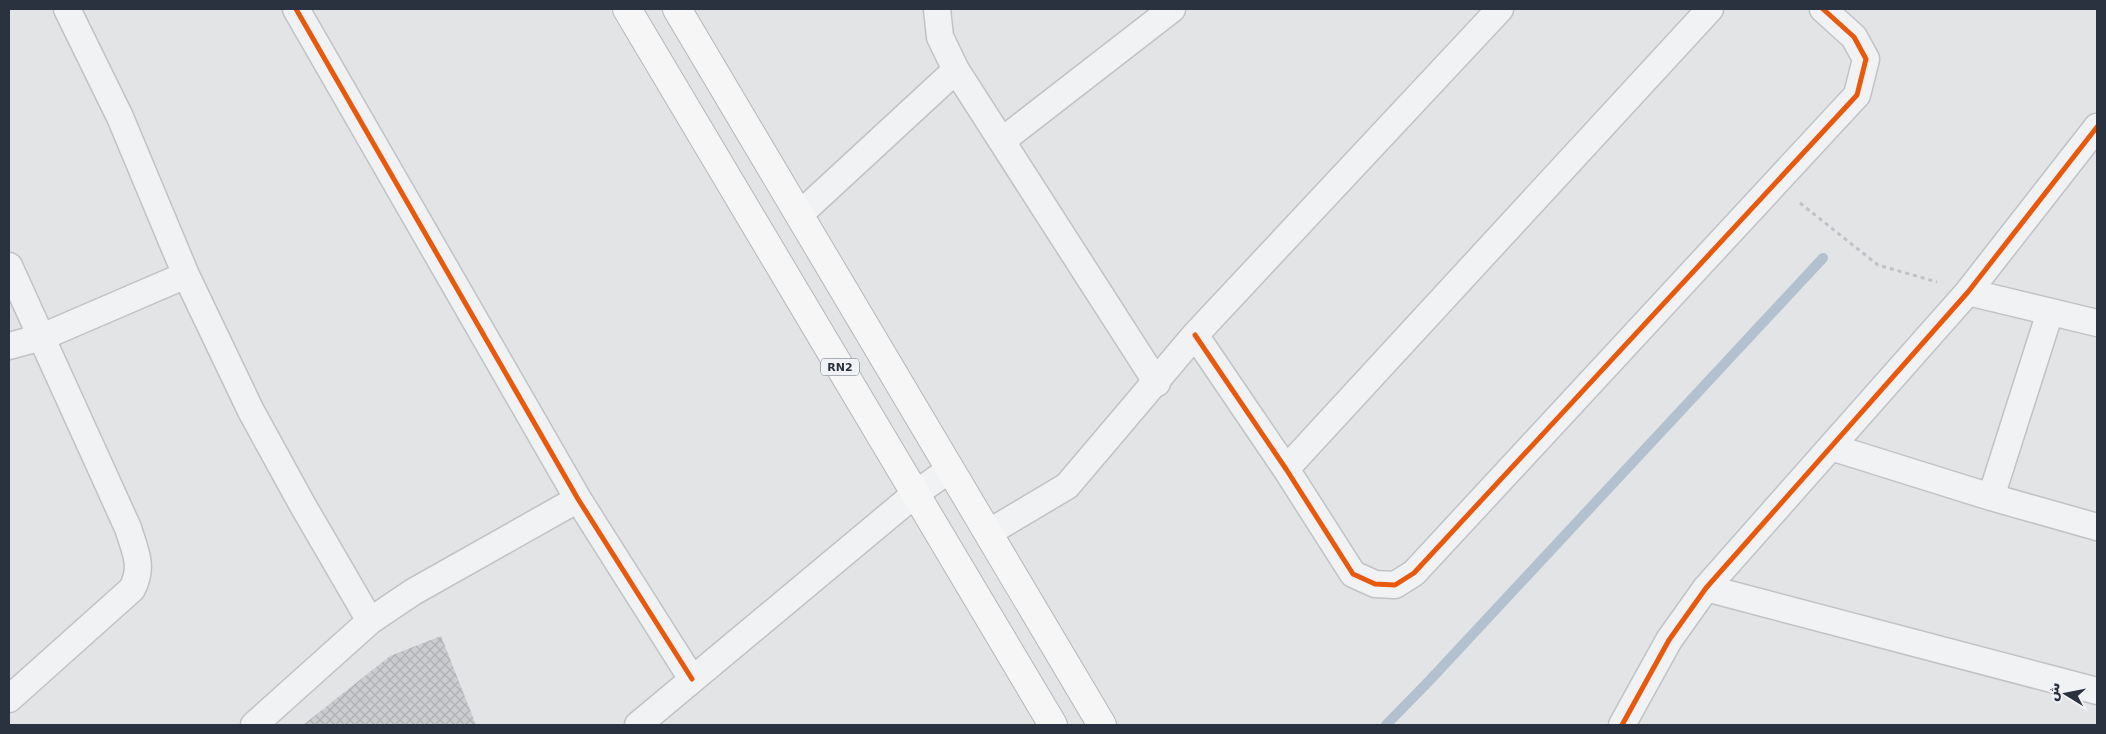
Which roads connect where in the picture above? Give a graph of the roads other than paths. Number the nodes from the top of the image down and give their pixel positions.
1 (67, 9) edge
2 (296, 9) edge
3 (627, 9) edge
4 (677, 9) edge
5 (937, 9) edge
6 (1172, 9) edge
7 (1500, 9) edge
8 (1710, 9) edge
9 (1823, 9) edge
10 (956, 70) junction
11 (2097, 127) edge
12 (1003, 140) junction
13 (799, 215) junction
14 (9, 266) edge
15 (186, 275) junction
16 (1968, 292) junction
17 (2050, 312) junction
18 (2097, 323) edge
19 (1196, 335) junction
20 (42, 337) junction
21 (9, 346) edge
22 (1157, 383) junction
23 (1831, 447) junction
24 (1286, 469) junction
25 (949, 470) junction
26 (915, 494) junction
27 (1991, 497) junction
28 (578, 499) junction
29 (2097, 527) edge
30 (988, 534) junction
31 (1706, 588) junction
32 (370, 621) junction
33 (692, 680) junction
34 (2097, 691) edge
35 (9, 699) edge
36 (254, 725) edge
37 (638, 725) edge
38 (1053, 725) edge
39 (1102, 725) edge
40 (1622, 725) edge

1 - 15 street
2 - 28 street
3 - 26 highway, RN2
4 - 13 highway
5 - 10 street
6 - 12 street
7 - 19 street
8 - 24 street
9 - 24 street
10 - 12 street
10 - 13 street
11 - 16 street
12 - 22 street
13 - 25 highway
14 - 20 street
15 - 20 street
15 - 32 street
16 - 17 street
16 - 23 street
17 - 18 street
17 - 27 street
19 - 22 street
19 - 24 street
20 - 21 street
20 - 35 street
22 - 30 street
23 - 27 street
23 - 31 street
25 - 26 street
25 - 30 highway
26 - 33 street
26 - 38 highway, RN2
27 - 29 street
28 - 32 street
28 - 33 street
30 - 39 highway
31 - 34 street
31 - 40 street
32 - 36 street
33 - 37 street

